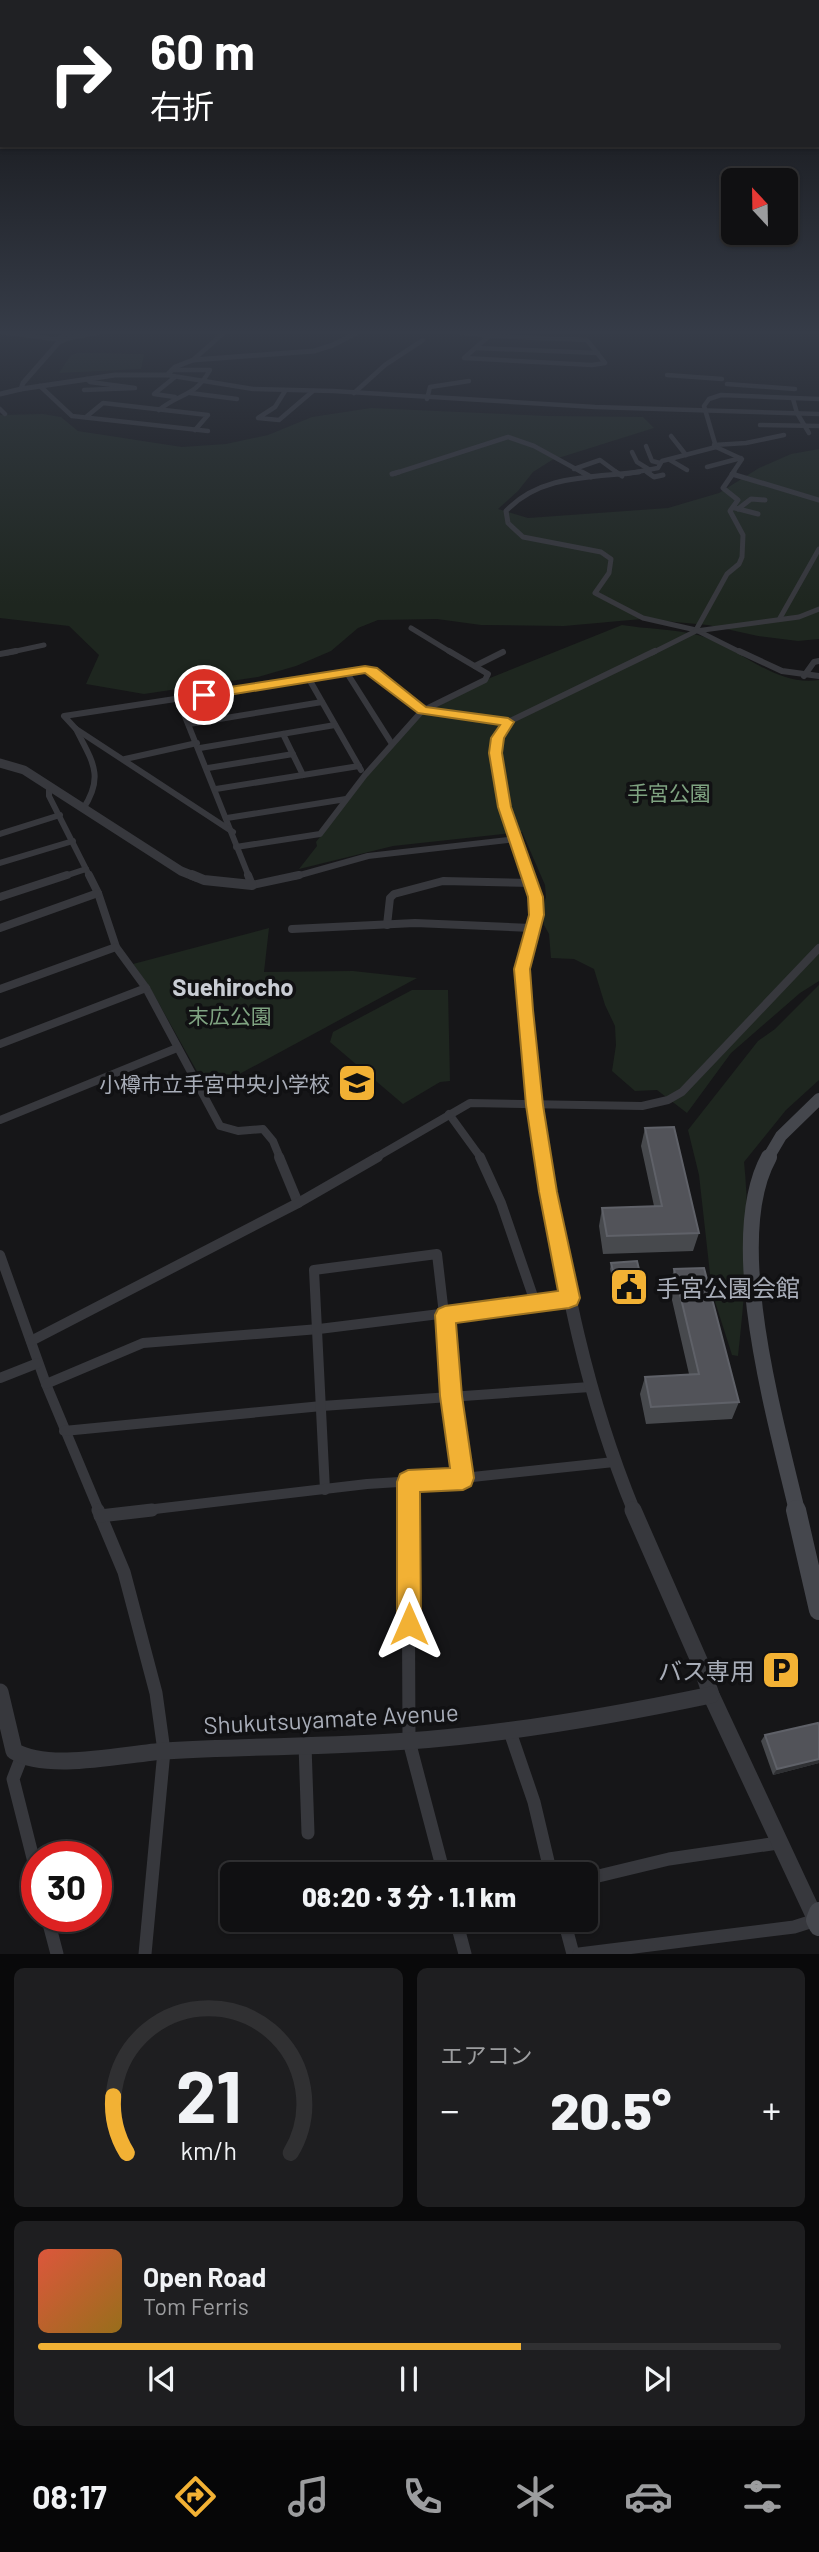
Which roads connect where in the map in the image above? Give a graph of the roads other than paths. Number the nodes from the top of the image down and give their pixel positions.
1 (121, 421) edge
2 (203, 421) edge
3 (708, 421) edge
4 (758, 421) edge
5 (802, 421) edge
6 (760, 425) junction
7 (804, 425) junction
8 (819, 426) edge
9 (195, 430) junction
10 (208, 431) dead end
11 (809, 433) dead end
12 (784, 435) dead end
13 (671, 436) dead end
14 (771, 436) junction
15 (646, 446) dead end
16 (715, 446) junction
17 (669, 447) dead end
18 (680, 447) junction
19 (632, 452) dead end
20 (686, 455) junction
21 (741, 458) junction
22 (670, 460) junction
23 (660, 463) junction
24 (707, 467) dead end
25 (574, 469) junction
26 (687, 470) dead end
27 (648, 471) junction
28 (392, 474) dead end
29 (732, 474) junction
30 (663, 475) dead end
31 (622, 476) junction
32 (591, 477) junction
33 (611, 477) junction
34 (615, 483) dead end
35 (765, 499) dead end
36 (819, 500) edge
37 (735, 508) junction
38 (758, 514) dead end
39 (819, 549) edge
40 (819, 609) edge
41 (780, 618) junction
42 (411, 628) dead end
43 (696, 631) junction
44 (44, 645) dead end
45 (503, 652) dead end
46 (0, 654) edge
47 (819, 661) edge
48 (475, 666) junction
49 (347, 673) junction
50 (804, 676) junction
51 (819, 676) edge
52 (309, 679) junction
53 (178, 699) junction
54 (321, 702) junction
55 (422, 711) junction
56 (508, 722) junction
57 (189, 724) junction
58 (334, 725) junction
59 (76, 729) junction
60 (283, 734) junction
61 (393, 744) junction
62 (199, 745) junction
63 (293, 754) junction
64 (125, 759) junction
65 (0, 763) edge
66 (359, 766) junction
67 (208, 768) junction
68 (303, 775) junction
69 (365, 775) junction
70 (49, 788) junction
71 (216, 789) junction
72 (346, 799) junction
73 (83, 808) junction
74 (60, 815) junction
75 (227, 818) junction
76 (233, 832) junction
77 (0, 834) edge
78 (516, 839) junction
79 (73, 841) junction
80 (236, 847) junction
81 (0, 863) edge
82 (86, 869) junction
83 (532, 883) junction
84 (252, 885) junction
85 (98, 893) junction
86 (0, 897) edge
87 (387, 925) junction
88 (0, 928) edge
89 (531, 928) junction
90 (292, 929) dead end
91 (116, 947) junction
92 (819, 948) edge
93 (146, 988) junction
94 (0, 989) edge
95 (0, 1044) edge
96 (177, 1048) junction
97 (819, 1099) edge
98 (534, 1105) junction
99 (449, 1114) junction
100 (0, 1120) edge
101 (298, 1203) junction
102 (0, 1255) edge
103 (569, 1298) junction
104 (535, 1302) junction
105 (445, 1315) junction
106 (319, 1329) junction
107 (31, 1341) junction
108 (38, 1363) junction
109 (0, 1378) edge
110 (46, 1384) junction
111 (590, 1387) junction
112 (451, 1396) junction
113 (322, 1406) junction
114 (64, 1431) junction
115 (614, 1462) junction
116 (463, 1478) junction
117 (408, 1482) junction
118 (326, 1490) junction
119 (100, 1516) junction
120 (819, 1610) edge
121 (0, 1692) edge
122 (711, 1695) junction
123 (509, 1730) junction
124 (409, 1741) junction
125 (305, 1745) junction
126 (164, 1751) junction
127 (22, 1756) junction
128 (308, 1833) dead end
129 (29, 1841) edge
130 (778, 1843) junction
131 (441, 1862) edge
132 (548, 1862) edge
133 (598, 1876) edge
134 (818, 1919) edge
135 (51, 1932) edge
136 (459, 1932) edge
137 (567, 1932) edge
138 (57, 1954) edge
139 (145, 1954) edge
140 (465, 1954) edge
141 (573, 1954) edge
142 (579, 1954) edge

1 - 9 street
2 - 9 street
3 - 16 street
4 - 6 street
5 - 7 street
6 - 7 street
6 - 14 street
7 - 8 street
7 - 11 street
9 - 10 street
12 - 14 street
13 - 18 street
14 - 16 street
15 - 23 street
16 - 20 street
16 - 21 street
17 - 18 street
18 - 20 street
19 - 27 street
20 - 22 street
21 - 24 street
21 - 29 street
22 - 23 street
22 - 26 street
23 - 27 street
25 - 28 street
25 - 31 street
25 - 32 street
27 - 30 street
27 - 31 street
29 - 36 street
29 - 37 street
31 - 33 street
32 - 33 street
32 - 43 street
33 - 34 street
35 - 37 street
37 - 38 street
37 - 43 street
39 - 41 street
40 - 41 street
41 - 43 street
42 - 48 street
43 - 50 street
43 - 56 street
44 - 46 street
45 - 48 street
47 - 50 street
48 - 55 street
49 - 52 street
49 - 55 street
49 - 61 street
50 - 51 street
52 - 53 street
52 - 54 street
53 - 57 street
53 - 59 street
54 - 57 street
54 - 58 street
55 - 56 street
55 - 61 street
56 - 78 street
57 - 62 street
58 - 60 street
58 - 66 street
59 - 64 street
59 - 73 street
60 - 62 street
60 - 63 street
61 - 69 street
62 - 64 street
62 - 67 street
63 - 67 street
63 - 68 street
64 - 76 street
65 - 70 street
66 - 68 street
66 - 69 street
67 - 71 street
68 - 71 street
69 - 72 street
70 - 73 street
70 - 74 street
71 - 75 street
72 - 75 street
72 - 80 street
73 - 84 street
74 - 77 street
74 - 79 street
75 - 76 street
76 - 80 street
78 - 83 street
78 - 84 street
79 - 81 street
79 - 82 street
80 - 84 street
82 - 85 street
82 - 86 street
83 - 87 street
83 - 89 street
85 - 88 street
85 - 91 street
87 - 89 street
87 - 90 street
89 - 98 street
91 - 93 street
91 - 94 street
92 - 98 street
93 - 95 street
93 - 96 street
96 - 100 street
96 - 101 street
97 - 120 main road
98 - 99 street
98 - 103 street
99 - 101 street
99 - 104 street
101 - 107 street
102 - 107 street
103 - 104 street
103 - 111 street
104 - 105 street
105 - 106 street
105 - 106 street
105 - 112 street
106 - 110 street
106 - 113 street
107 - 108 street
108 - 109 street
108 - 110 street
110 - 114 street
111 - 112 street
111 - 115 street
112 - 113 street
112 - 116 street
113 - 114 street
113 - 118 street
114 - 119 street
115 - 116 street
115 - 122 street
116 - 117 street
117 - 118 street
117 - 124 street
118 - 119 street
119 - 126 street
121 - 127 street
122 - 123 street, Shukutsuyamate Avenue
122 - 130 street
123 - 124 street, Shukutsuyamate Avenue
123 - 132 street
124 - 125 street, Shukutsuyamate Avenue
124 - 131 street
125 - 126 street, Shukutsuyamate Avenue
125 - 128 street
126 - 127 street, Shukutsuyamate Avenue
126 - 139 street
127 - 129 street
130 - 133 street
130 - 134 street
134 - 142 street
135 - 138 street
136 - 140 street
137 - 141 street

